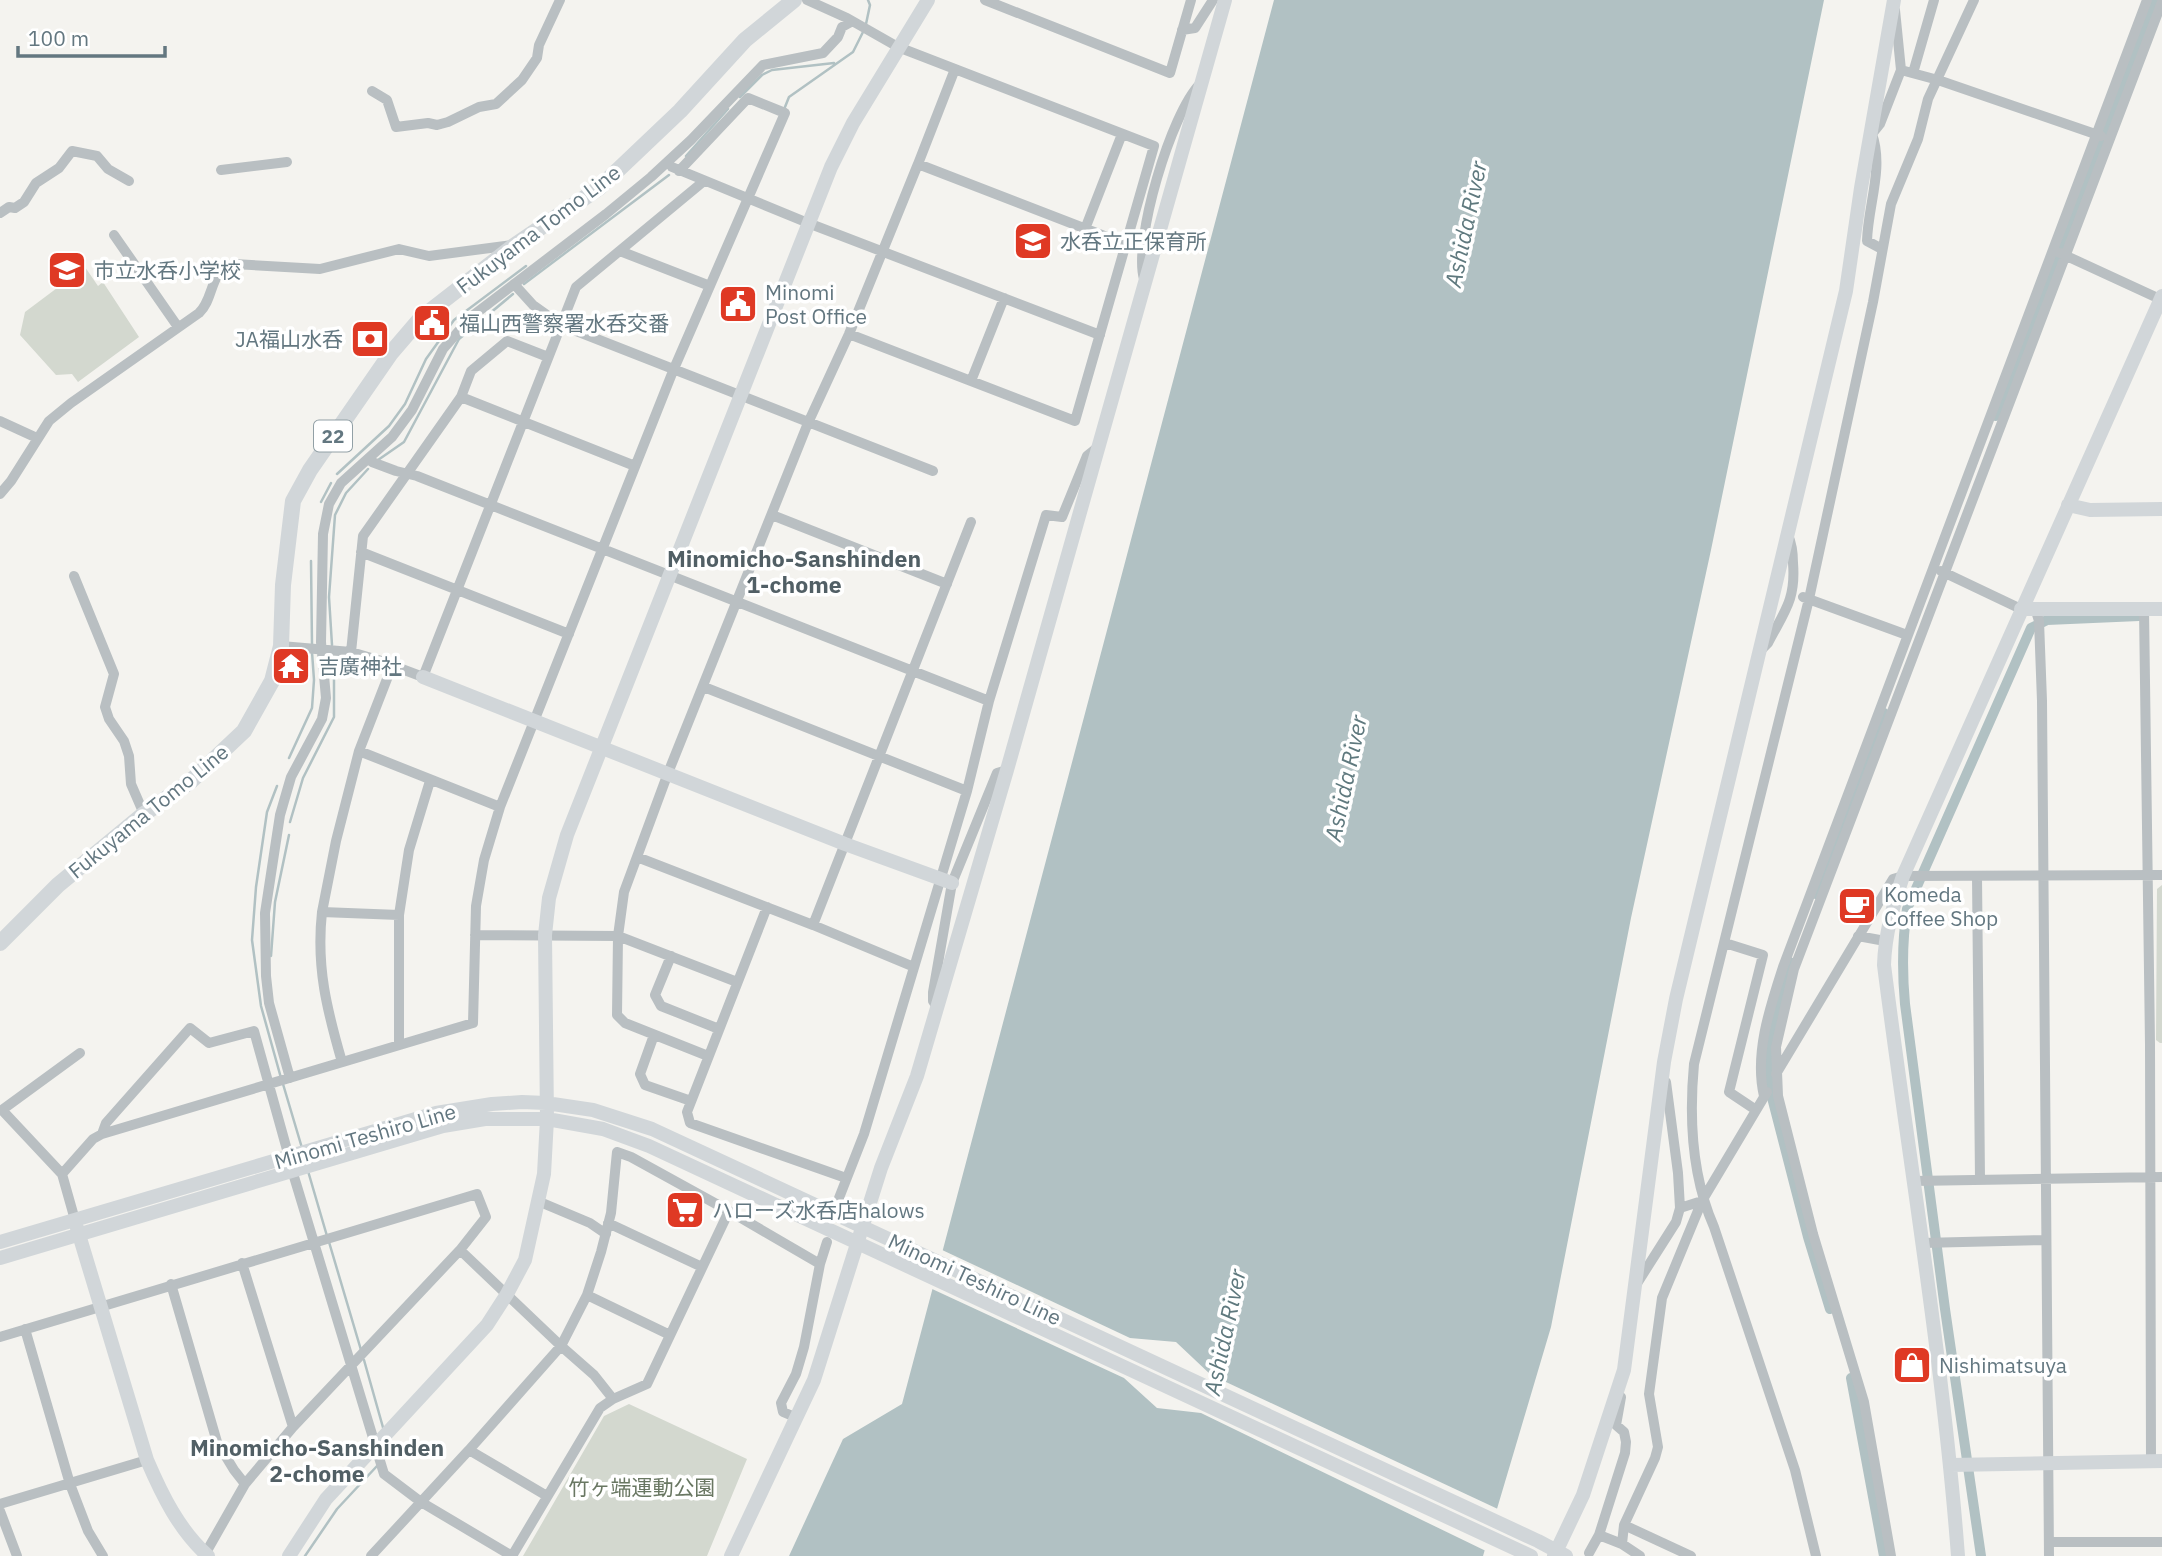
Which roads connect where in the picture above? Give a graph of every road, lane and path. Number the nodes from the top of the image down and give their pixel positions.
1 (561, 0) edge
2 (807, 0) edge
3 (928, 0) edge
4 (1191, 0) edge
5 (1213, 0) edge
6 (1225, 0) edge
7 (1934, 0) edge
8 (1975, 0) edge
9 (2147, 0) edge
10 (993, 1) edge
11 (788, 2) edge
12 (2162, 2) edge
13 (1893, 3) edge
14 (851, 22) junction
15 (1182, 30) junction
16 (898, 47) junction
17 (955, 69) junction
18 (1907, 71) junction
19 (1937, 80) junction
20 (1202, 82) junction
21 (372, 91) dead end
22 (1122, 134) junction
23 (1872, 134) junction
24 (2103, 137) junction
25 (691, 140) junction
26 (1160, 148) junction
27 (288, 162) dead end
28 (918, 164) junction
29 (676, 169) junction
30 (220, 170) dead end
31 (651, 177) junction
32 (129, 181) dead end
33 (705, 181) junction
34 (749, 199) junction
35 (0, 213) edge
36 (808, 223) junction
37 (1085, 229) junction
38 (114, 235) dead end
39 (1125, 244) junction
40 (515, 245) junction
41 (1882, 249) junction
42 (620, 251) junction
43 (882, 251) junction
44 (2058, 252) junction
45 (1145, 280) junction
46 (514, 284) junction
47 (710, 286) junction
48 (1004, 298) junction
49 (2161, 299) edge
50 (561, 325) junction
51 (178, 327) junction
52 (849, 334) junction
53 (1100, 335) junction
54 (548, 357) junction
55 (673, 370) junction
56 (971, 381) junction
57 (461, 397) junction
58 (740, 397) junction
59 (0, 421) edge
60 (524, 421) junction
61 (808, 423) junction
62 (37, 438) junction
63 (1097, 448) junction
64 (372, 461) dead end
65 (635, 466) junction
66 (933, 471) dead end
67 (407, 474) junction
68 (0, 494) edge
69 (491, 505) junction
70 (2068, 505) junction
71 (2162, 509) edge
72 (772, 515) junction
73 (971, 522) dead end
74 (1787, 533) junction
75 (601, 550) junction
76 (361, 552) junction
77 (1938, 570) junction
78 (74, 576) dead end
79 (669, 576) junction
80 (947, 584) junction
81 (457, 590) junction
82 (1793, 595) junction
83 (1809, 599) junction
84 (737, 603) junction
85 (2144, 609) junction
86 (2162, 609) edge
87 (2028, 610) junction
88 (569, 634) junction
89 (1907, 635) junction
90 (281, 646) junction
91 (315, 649) junction
92 (351, 652) junction
93 (1759, 652) junction
94 (392, 666) junction
95 (913, 671) junction
96 (423, 677) junction
97 (704, 687) junction
98 (989, 701) junction
99 (535, 721) junction
100 (602, 746) junction
101 (359, 751) junction
102 (880, 756) junction
103 (1007, 770) junction
104 (668, 774) junction
105 (430, 781) junction
106 (967, 791) junction
107 (500, 807) junction
108 (144, 814) junction
109 (845, 844) junction
110 (637, 857) junction
111 (2042, 874) junction
112 (2147, 875) junction
113 (2162, 875) edge
114 (1903, 876) junction
115 (1977, 876) junction
116 (946, 881) junction
117 (767, 907) junction
118 (322, 912) junction
119 (399, 915) junction
120 (813, 925) junction
121 (475, 935) junction
122 (545, 936) junction
123 (618, 936) junction
124 (1858, 936) junction
125 (1885, 941) junction
126 (0, 943) edge
127 (1725, 943) junction
128 (671, 956) junction
129 (914, 967) junction
130 (737, 982) junction
131 (938, 1009) junction
132 (719, 1029) junction
133 (654, 1035) junction
134 (2156, 1044) edge
135 (399, 1045) junction
136 (80, 1053) dead end
137 (708, 1056) junction
138 (342, 1062) junction
139 (1664, 1062) junction
140 (1775, 1076) junction
141 (289, 1079) junction
142 (272, 1084) junction
143 (1766, 1094) junction
144 (691, 1101) junction
145 (546, 1103) junction
146 (1756, 1110) junction
147 (547, 1119) junction
148 (102, 1134) junction
149 (300, 1161) junction
150 (62, 1174) junction
151 (2157, 1177) edge
152 (846, 1178) junction
153 (1980, 1179) junction
154 (2045, 1179) junction
155 (1914, 1181) junction
156 (839, 1198) dead end
157 (1702, 1201) junction
158 (540, 1202) junction
159 (1680, 1208) junction
160 (729, 1211) junction
161 (861, 1226) junction
162 (77, 1227) junction
163 (607, 1228) junction
164 (323, 1239) junction
165 (2045, 1240) junction
166 (0, 1242) edge
167 (827, 1242) dead end
168 (857, 1242) junction
169 (1922, 1243) junction
170 (882, 1244) junction
171 (460, 1250) junction
172 (0, 1258) edge
173 (243, 1263) junction
174 (820, 1264) junction
175 (702, 1267) junction
176 (171, 1284) junction
177 (2149, 1284) junction
178 (2162, 1284) edge
179 (1635, 1287) junction
180 (507, 1294) junction
181 (587, 1295) junction
182 (99, 1306) junction
183 (25, 1329) junction
184 (670, 1335) junction
185 (0, 1336) edge
186 (561, 1346) junction
187 (359, 1358) junction
188 (1624, 1370) junction
189 (613, 1399) junction
190 (795, 1417) junction
191 (293, 1427) junction
192 (378, 1447) junction
193 (469, 1450) junction
194 (147, 1460) junction
195 (2156, 1461) edge
196 (2049, 1463) junction
197 (1951, 1465) junction
198 (70, 1484) junction
199 (245, 1485) junction
200 (547, 1496) junction
201 (421, 1502) junction
202 (0, 1504) edge
203 (0, 1511) edge
204 (1624, 1525) junction
205 (1599, 1535) junction
206 (2049, 1542) junction
207 (2162, 1542) edge
208 (1622, 1544) junction
209 (1589, 1553) dead end
210 (1559, 1554) edge
211 (206, 1555) edge
212 (17, 1556) edge
213 (103, 1556) edge
214 (289, 1556) edge
215 (371, 1556) edge
216 (512, 1556) edge
217 (731, 1556) edge
218 (1531, 1556) edge
219 (1640, 1556) edge
220 (1691, 1556) edge
221 (1816, 1556) edge
222 (1891, 1556) edge
223 (1958, 1556) edge
224 (2049, 1556) edge

1 - 21 street
2 - 14 street
3 - 16 street
4 - 15 street
5 - 15 street
6 - 20 street
7 - 18 street
8 - 19 street
9 - 24 street
10 - 15 street
11 - 40 main road, Fukuyama Tomo Line / 22
12 - 24 street
13 - 18 street
13 - 23 street
14 - 16 street
14 - 25 street
16 - 17 street
16 - 36 street
17 - 22 street
17 - 28 street
18 - 19 street
18 - 23 street
19 - 24 street
19 - 41 street
20 - 26 street
20 - 45 street
22 - 26 street
22 - 37 street
23 - 41 street
23 - 74 street
24 - 44 street
25 - 29 street
25 - 31 street
26 - 39 street
26 - 45 street
27 - 30 street
28 - 37 street
28 - 43 street
29 - 31 street
29 - 33 street
29 - 34 street
31 - 46 street
32 - 35 street
33 - 34 street
33 - 42 street
34 - 36 street
34 - 47 street
36 - 43 street
36 - 58 street
37 - 39 street
38 - 51 street
39 - 53 street
40 - 51 street
40 - 90 main road, Fukuyama Tomo Line / 22
41 - 83 street
42 - 47 street
42 - 50 street
43 - 48 street
43 - 52 street
44 - 49 street
44 - 77 street
45 - 63 street
46 - 50 street
46 - 91 street
47 - 55 street
48 - 53 street
48 - 56 street
49 - 70 street
50 - 54 street
50 - 55 street
51 - 62 street
52 - 56 street
52 - 61 street
53 - 56 street
54 - 57 street
54 - 60 street
55 - 58 street
55 - 65 street
57 - 60 street
57 - 67 street
58 - 61 street
58 - 79 street
59 - 62 street
60 - 65 street
60 - 69 street
61 - 66 street
61 - 72 street
62 - 68 street
63 - 98 street
63 - 103 street
64 - 67 street
65 - 75 street
67 - 69 street
67 - 76 street
69 - 75 street
69 - 81 street
70 - 71 street
70 - 87 street
72 - 80 street
72 - 84 street
73 - 80 street
74 - 82 street
74 - 93 street
75 - 79 street
75 - 88 street
76 - 81 street
76 - 92 street
77 - 87 street
77 - 89 street
77 - 140 street
78 - 108 street
79 - 84 street
79 - 100 street
80 - 95 street
81 - 88 street
81 - 96 street
82 - 83 street
82 - 93 street
83 - 89 street
83 - 127 street
84 - 95 street
84 - 97 street
85 - 86 street
85 - 87 street
85 - 112 street
87 - 111 street
87 - 114 street
88 - 99 street
89 - 143 street
90 - 91 street
90 - 108 main road, Fukuyama Tomo Line / 22
91 - 92 street
91 - 141 street
92 - 94 street
93 - 139 street
94 - 96 street
94 - 101 street
95 - 98 street
95 - 102 street
96 - 99 street
97 - 102 street
97 - 104 street
98 - 106 street
99 - 100 street
99 - 107 street
100 - 104 street
100 - 122 street
101 - 105 street
101 - 118 street
102 - 106 street
102 - 109 street
103 - 116 street
103 - 131 street
104 - 109 street
104 - 110 street
105 - 107 street
105 - 119 street
106 - 116 street
107 - 121 street
108 - 126 main road, Fukuyama Tomo Line / 22
109 - 116 street
109 - 120 street
110 - 117 street
110 - 123 street
111 - 112 street
111 - 115 street
111 - 154 street
112 - 113 street
112 - 134 street
114 - 115 street
114 - 124 street
114 - 125 street
115 - 153 street
116 - 129 street
116 - 131 street
117 - 120 street
117 - 130 street
118 - 119 street
118 - 138 street
119 - 135 street
120 - 129 street
121 - 122 street
121 - 135 street
122 - 123 street
122 - 145 street
123 - 128 street
123 - 133 street
124 - 125 street
124 - 140 street
125 - 155 street
127 - 146 street
127 - 157 street
128 - 130 street
128 - 132 street
129 - 152 street
130 - 132 street
131 - 161 street
132 - 137 street
133 - 137 street
133 - 144 street
134 - 151 street
135 - 138 street
136 - 150 street
137 - 144 street
138 - 141 street
139 - 159 street
139 - 179 street
140 - 143 street
140 - 222 street
141 - 142 street
142 - 148 street
142 - 148 street
142 - 149 street
143 - 146 street
144 - 152 street
145 - 147 street
145 - 149 street, Minomi Teshiro Line
145 - 161 street, Minomi Teshiro Line
146 - 157 street
147 - 149 street, Minomi Teshiro Line
147 - 158 street
147 - 168 street, Minomi Teshiro Line
148 - 150 street
149 - 162 street, Minomi Teshiro Line
149 - 164 street
150 - 162 street
151 - 154 street
151 - 177 street
152 - 156 street
153 - 154 street
153 - 155 street
154 - 165 street
155 - 169 street
157 - 159 street
157 - 204 street
157 - 221 street
158 - 163 street
158 - 180 street
159 - 179 street
160 - 163 street
160 - 174 street
160 - 175 street
161 - 168 street
161 - 170 street, Minomi Teshiro Line
162 - 166 street, Minomi Teshiro Line
162 - 172 street, Minomi Teshiro Line
162 - 182 street
163 - 175 street
163 - 181 street
164 - 171 street
164 - 173 street
164 - 187 street
165 - 169 street
165 - 196 street
167 - 174 street
168 - 170 street, Minomi Teshiro Line
168 - 190 street
169 - 197 street
170 - 210 street, Minomi Teshiro Line
170 - 218 street, Minomi Teshiro Line
171 - 180 street
171 - 187 street
173 - 176 street
173 - 191 street
174 - 190 street
175 - 184 street
176 - 182 street
176 - 199 street
177 - 178 street
177 - 195 street
179 - 188 street
180 - 186 street
180 - 192 street
181 - 184 street
181 - 186 street
182 - 183 street
182 - 194 street
183 - 185 street
183 - 198 street
184 - 189 street
186 - 189 street
186 - 193 street
187 - 191 street
187 - 192 street
188 - 205 street
188 - 210 street
189 - 200 street
190 - 217 street
191 - 199 street
192 - 201 street
192 - 214 street
193 - 200 street
193 - 201 street
194 - 198 street
194 - 211 street
195 - 196 street
196 - 197 street
196 - 206 street
197 - 223 street
198 - 202 street
198 - 213 street
199 - 211 street
200 - 216 street
201 - 215 street
201 - 216 street
203 - 212 street
204 - 208 street
204 - 220 street
205 - 208 street
205 - 209 street
206 - 207 street
206 - 224 street
208 - 219 street

